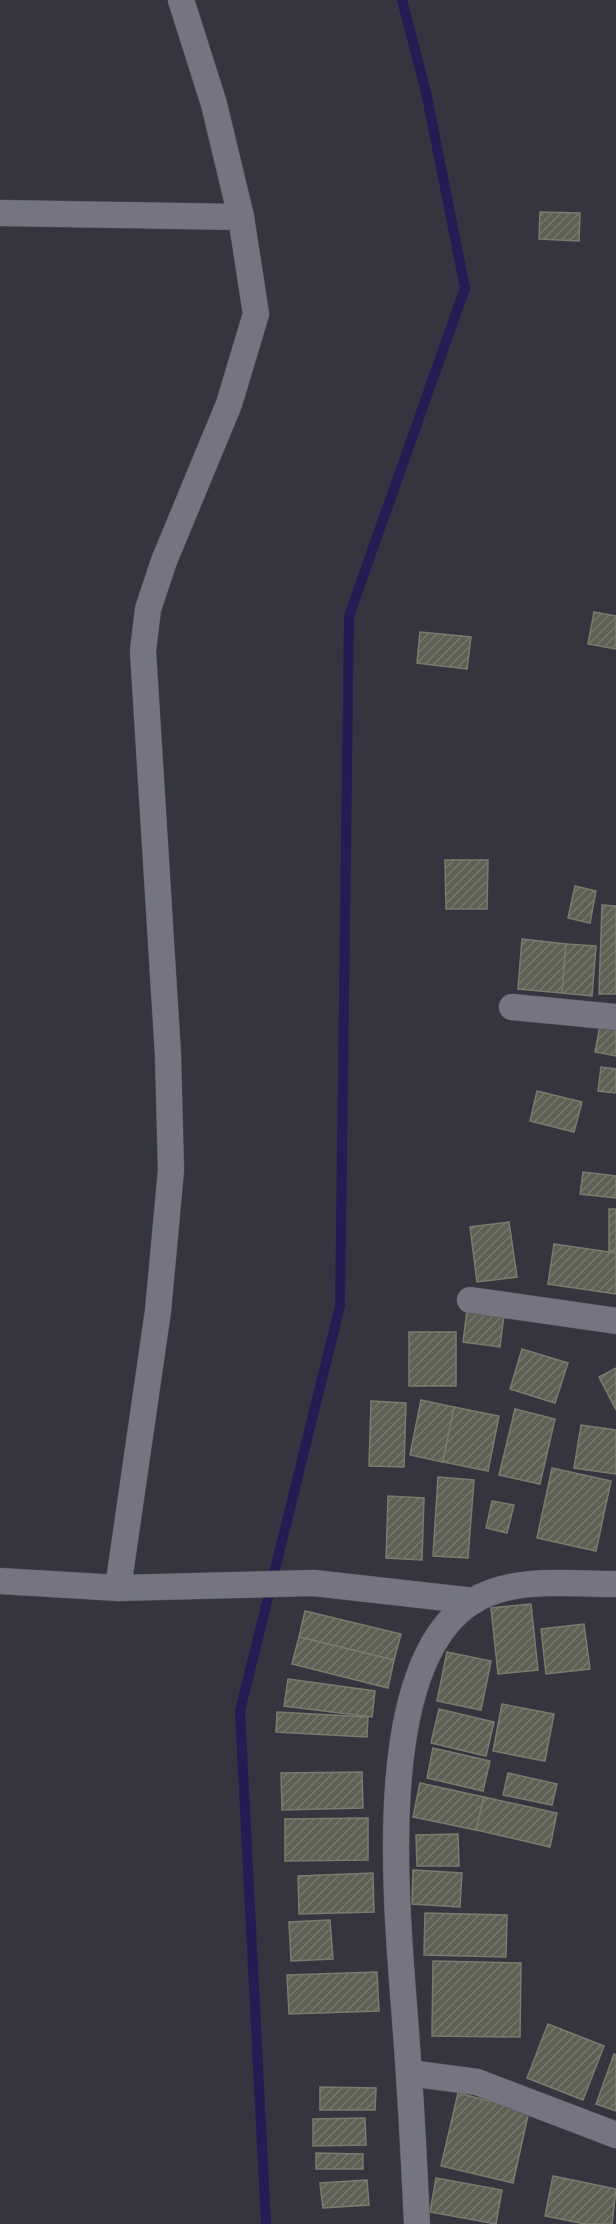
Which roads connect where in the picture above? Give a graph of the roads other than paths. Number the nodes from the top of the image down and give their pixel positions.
1 (181, 0) edge
2 (0, 213) edge
3 (241, 217) junction
4 (512, 1007) dead end
5 (616, 1017) edge
6 (470, 1300) dead end
7 (616, 1321) edge
8 (0, 1581) edge
9 (616, 1584) edge
10 (118, 1588) junction
11 (474, 1601) junction
12 (409, 2073) junction
13 (616, 2135) edge
14 (417, 2224) edge

1 - 3 street
2 - 3 street
3 - 10 street
4 - 5 street
6 - 7 street
8 - 10 street
9 - 11 street
10 - 11 street
11 - 12 street
12 - 13 street
12 - 14 street

